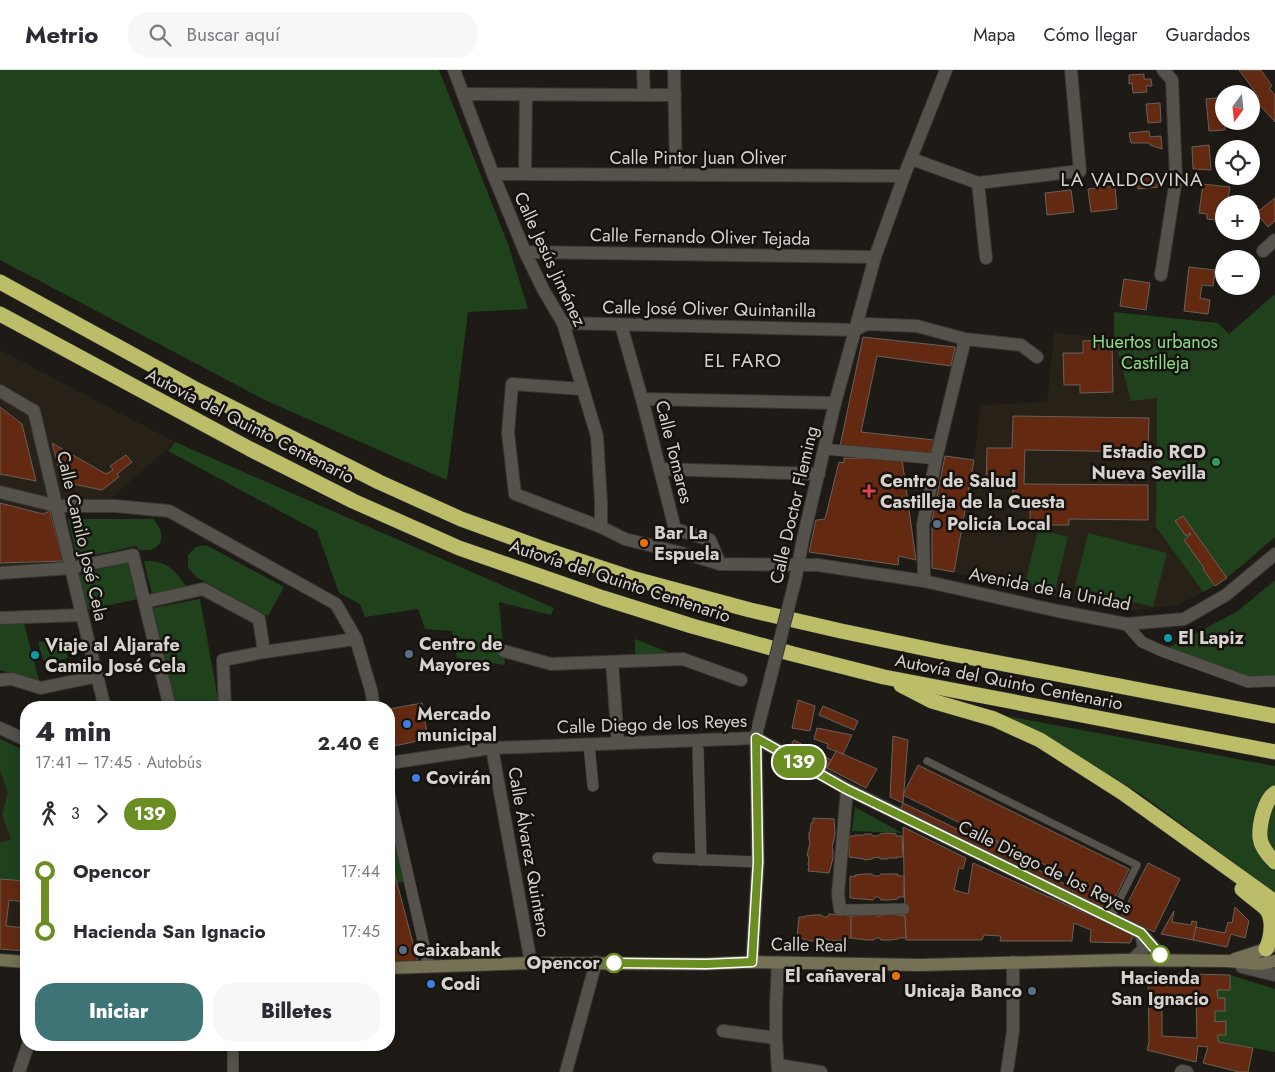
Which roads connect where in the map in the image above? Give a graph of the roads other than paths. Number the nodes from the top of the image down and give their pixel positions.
1 (454, 70) edge
2 (643, 70) edge
3 (674, 70) edge
4 (946, 70) edge
5 (1071, 70) edge
6 (1163, 70) edge
7 (463, 94) junction
8 (526, 94) junction
9 (644, 95) junction
10 (675, 95) junction
11 (912, 159) junction
12 (493, 174) junction
13 (526, 174) junction
14 (676, 175) junction
15 (904, 176) junction
16 (978, 183) junction
17 (1275, 240) edge
18 (1263, 251) dead end
19 (525, 252) junction
20 (875, 258) junction
21 (986, 258) dead end
22 (1160, 275) dead end
23 (0, 282) edge
24 (0, 314) edge
25 (563, 323) junction
26 (621, 325) junction
27 (855, 330) junction
28 (964, 339) junction
29 (1037, 357) dead end
30 (582, 388) junction
31 (0, 391) edge
32 (642, 399) junction
33 (835, 403) junction
34 (824, 449) junction
35 (936, 459) junction
36 (660, 469) junction
37 (818, 474) junction
38 (0, 492) edge
39 (57, 506) junction
40 (600, 527) junction
41 (1275, 554) edge
42 (720, 564) junction
43 (798, 565) junction
44 (71, 568) junction
45 (0, 573) edge
46 (924, 581) junction
47 (145, 602) junction
48 (82, 615) junction
49 (0, 618) edge
50 (1126, 624) junction
51 (355, 639) junction
52 (504, 651) dead end
53 (264, 652) junction
54 (612, 662) junction
55 (98, 676) junction
56 (884, 677) junction
57 (0, 680) edge
58 (741, 680) dead end
59 (1275, 681) edge
60 (103, 701) edge
61 (168, 701) edge
62 (225, 701) edge
63 (373, 701) edge
64 (1275, 716) edge
65 (0, 728) edge
66 (757, 732) junction
67 (20, 737) edge
68 (618, 743) junction
69 (589, 744) junction
70 (492, 748) junction
71 (698, 749) dead end
72 (1275, 752) edge
73 (927, 761) dead end
74 (395, 762) edge
75 (592, 786) dead end
76 (846, 789) junction
77 (1275, 793) edge
78 (395, 818) edge
79 (658, 858) dead end
80 (1215, 858) junction
81 (701, 860) junction
82 (758, 862) junction
83 (1275, 862) edge
84 (1275, 902) edge
85 (904, 909) dead end
86 (840, 910) joint
87 (1110, 919) junction
88 (1141, 933) junction
89 (1272, 952) edge
90 (0, 960) edge
91 (1132, 960) junction
92 (1165, 960) junction
93 (1224, 961) junction
94 (20, 962) edge
95 (596, 962) junction
96 (752, 962) junction
97 (1013, 962) junction
98 (531, 963) junction
99 (778, 963) junction
100 (429, 967) junction
101 (395, 968) edge
102 (1275, 974) edge
103 (723, 1031) dead end
104 (776, 1038) junction
105 (26, 1051) edge
106 (233, 1051) edge
107 (778, 1069) edge
108 (19, 1072) edge
109 (233, 1072) edge
110 (566, 1072) edge
111 (821, 1072) edge
112 (1006, 1072) edge

1 - 7 street, Calle Jesús Jiménez
2 - 9 street
3 - 10 street
4 - 11 street, Calle Doctor Fleming
5 - 16 street
6 - 22 street
7 - 8 street
7 - 12 street, Calle Jesús Jiménez
8 - 9 street
8 - 13 street
9 - 10 street
10 - 14 street
11 - 15 street, Calle Doctor Fleming
11 - 16 street
12 - 13 street, Calle Pintor Juan Oliver
12 - 19 street, Calle Jesús Jiménez
13 - 14 street, Calle Pintor Juan Oliver
14 - 15 street, Calle Pintor Juan Oliver
15 - 20 street, Calle Doctor Fleming
16 - 21 street
17 - 18 street
19 - 20 street, Calle Fernando Oliver Tejada
19 - 25 street, Calle Jesús Jiménez
20 - 27 street, Calle Doctor Fleming
23 - 64 highway, Autovía del Quinto Centenario
24 - 56 highway, Autovía del Quinto Centenario
25 - 26 street, Calle José Oliver Quintanilla
25 - 30 street, Calle Jesús Jiménez
26 - 27 street, Calle José Oliver Quintanilla
26 - 32 street, Calle Tomares
27 - 28 street, Calle José Oliver Quintanilla
27 - 33 street, Calle Doctor Fleming
28 - 29 street, Calle José Oliver Quintanilla
28 - 35 street
30 - 40 street, Calle Jesús Jiménez
30 - 40 street, Avenida de la Unidad
31 - 39 street, Calle Camilo José Cela
32 - 33 street
32 - 36 street, Calle Tomares
33 - 34 street, Calle Doctor Fleming
34 - 35 street
34 - 37 street, Calle Doctor Fleming
35 - 46 street
36 - 37 street
36 - 42 street, Calle Tomares
37 - 43 street, Calle Doctor Fleming
38 - 39 street
39 - 44 street, Calle Camilo José Cela
39 - 51 street
40 - 42 street, Avenida de la Unidad
41 - 50 street, Avenida de la Unidad
42 - 43 street, Avenida de la Unidad
43 - 46 street, Avenida de la Unidad
43 - 66 street, Calle Doctor Fleming, bridge
44 - 45 street
44 - 47 street
44 - 48 street, Calle Camilo José Cela
46 - 50 street, Avenida de la Unidad
47 - 53 street
47 - 61 street
48 - 49 street
48 - 55 street, Calle Camilo José Cela
50 - 59 street
51 - 53 street
51 - 63 street
52 - 54 street
53 - 62 street
54 - 58 street
54 - 68 street
55 - 57 street
55 - 60 street, Calle Camilo José Cela
56 - 72 highway, Autovía del Quinto Centenario
56 - 80 highway
65 - 67 street
66 - 68 street, Calle Diego de los Reyes
66 - 76 street, Calle Diego de los Reyes
66 - 82 street, Calle Doctor Fleming
68 - 69 street, Calle Diego de los Reyes
69 - 70 street, Calle Diego de los Reyes
69 - 75 street
70 - 74 street, Calle Diego de los Reyes
70 - 98 street, Calle Álvarez Quintero
71 - 81 street
73 - 87 lane
76 - 86 street
76 - 87 street, Calle Diego de los Reyes
77 - 83 highway
78 - 100 street
79 - 81 street
80 - 84 highway
80 - 89 highway
81 - 82 street
82 - 96 street, Calle Doctor Fleming
85 - 86 street
87 - 88 street, Calle Diego de los Reyes
88 - 91 street, Calle Diego de los Reyes
88 - 92 street, Calle Diego de los Reyes
89 - 93 main road, Calle Real
90 - 94 main road
91 - 92 main road, Calle Real
91 - 97 main road, Calle Real
92 - 93 main road, Calle Real
93 - 102 street
95 - 96 main road, Calle Real
95 - 98 main road, Calle Real
95 - 110 street
96 - 99 main road, Calle Real
97 - 99 main road, Calle Real
97 - 112 street
98 - 100 main road, Calle Real
99 - 104 street
100 - 101 main road, Calle Real
103 - 104 street
104 - 107 street
105 - 108 street
106 - 109 street
107 - 111 street

